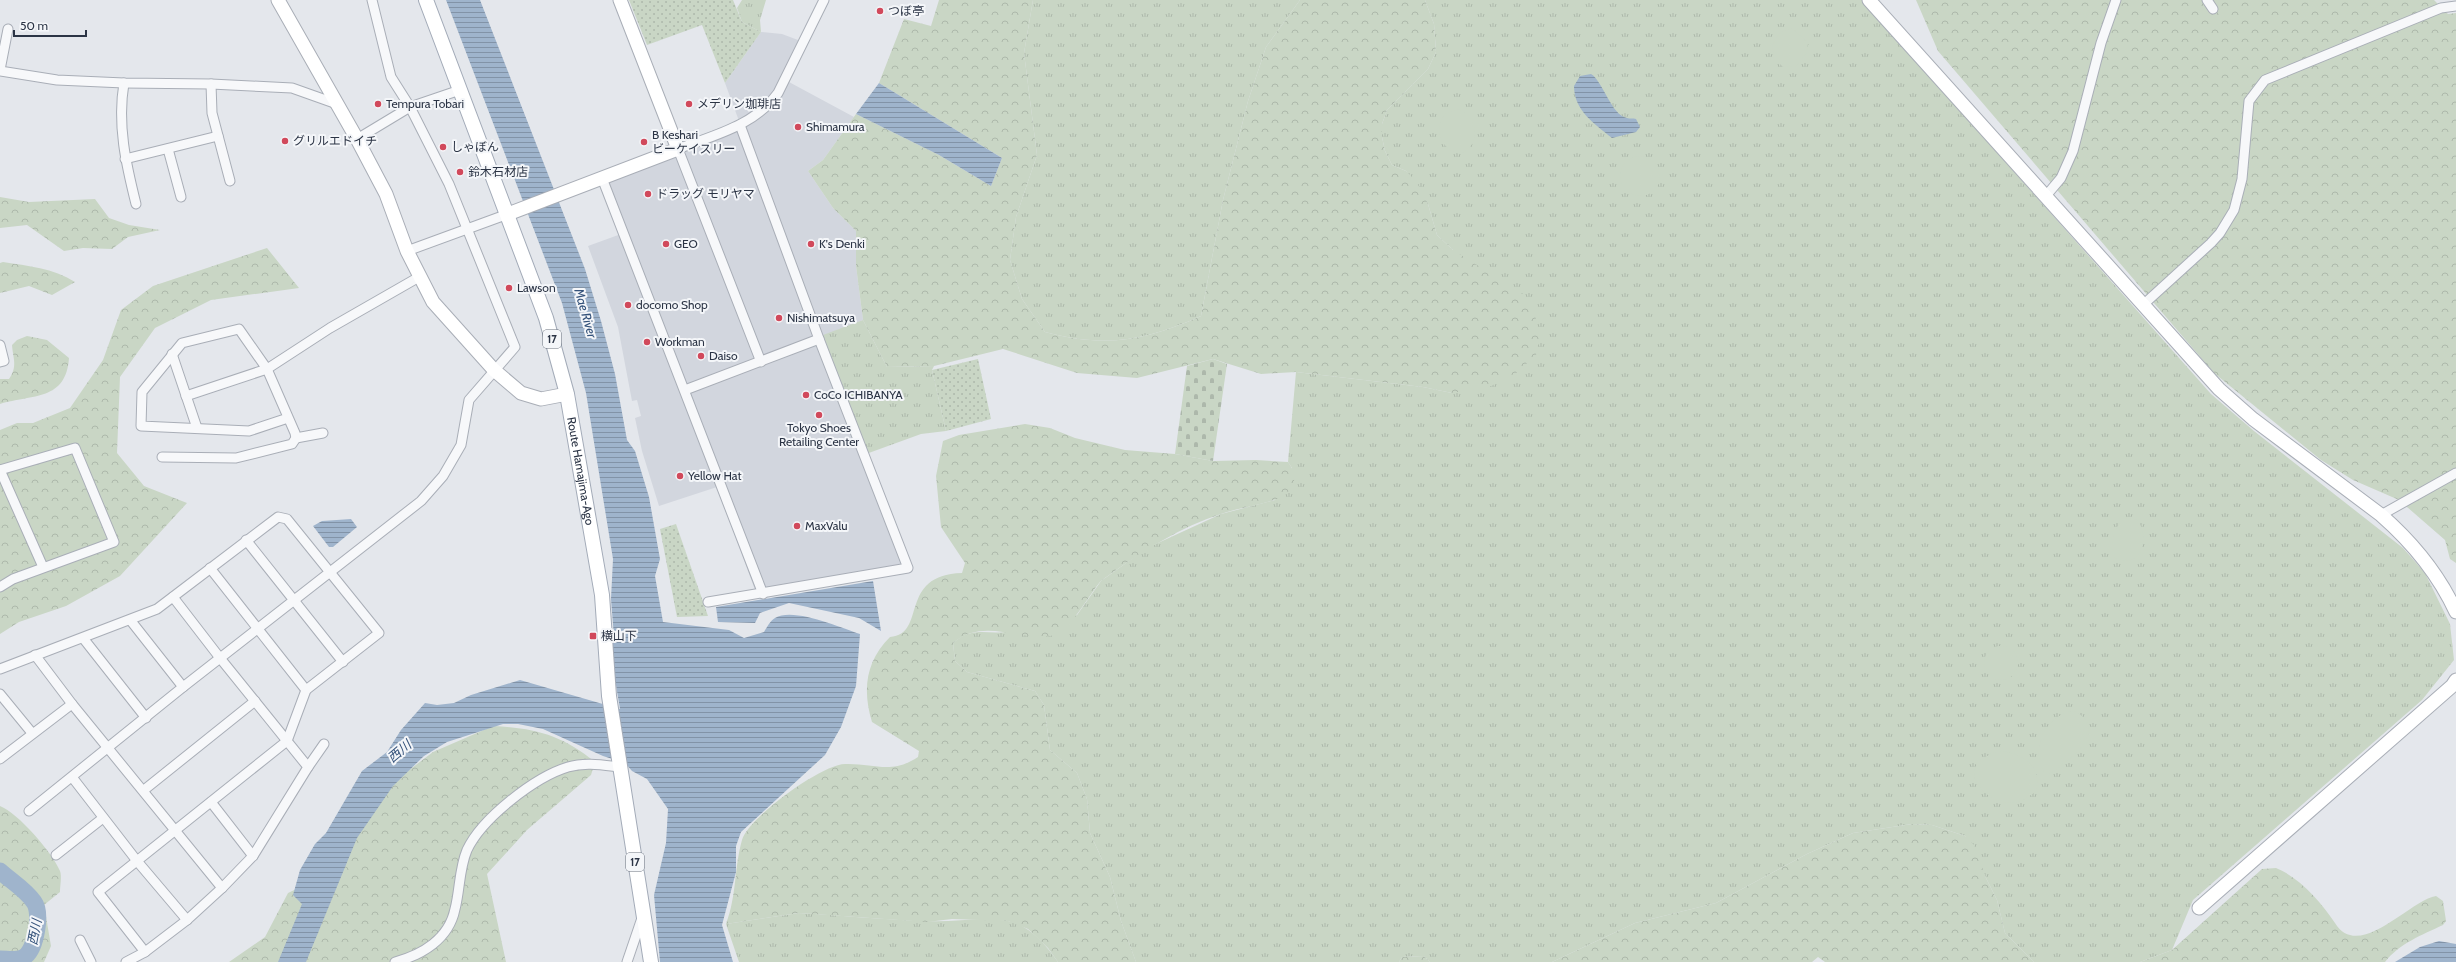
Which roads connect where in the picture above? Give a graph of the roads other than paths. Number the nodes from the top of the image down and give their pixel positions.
1 (278, 0) edge
2 (372, 0) edge
3 (426, 0) edge
4 (620, 0) edge
5 (824, 0) edge
6 (1870, 0) edge
7 (2116, 0) edge
8 (2207, 0) edge
9 (2448, 0) edge
10 (2456, 6) edge
11 (2441, 8) junction
12 (2213, 9) dead end
13 (8, 29) dead end
14 (0, 70) edge
15 (124, 83) junction
16 (211, 84) junction
17 (460, 90) junction
18 (338, 105) junction
19 (410, 107) junction
20 (740, 125) junction
21 (218, 136) junction
22 (357, 139) junction
23 (168, 149) junction
24 (678, 149) junction
25 (125, 159) junction
26 (602, 178) junction
27 (230, 181) dead end
28 (181, 197) dead end
29 (2045, 197) junction
30 (136, 204) dead end
31 (513, 212) junction
32 (468, 229) junction
33 (407, 251) junction
34 (420, 277) junction
35 (2144, 304) junction
36 (819, 339) junction
37 (0, 345) edge
38 (172, 354) junction
39 (0, 362) edge
40 (761, 362) junction
41 (267, 369) junction
42 (494, 370) junction
43 (685, 390) junction
44 (567, 394) junction
45 (186, 396) junction
46 (288, 418) junction
47 (197, 428) junction
48 (323, 433) dead end
49 (296, 438) junction
50 (162, 457) dead end
51 (0, 470) edge
52 (2456, 473) edge
53 (2381, 515) junction
54 (246, 540) junction
55 (43, 567) junction
56 (210, 568) junction
57 (331, 571) junction
58 (0, 587) edge
59 (763, 594) junction
60 (173, 597) junction
61 (294, 600) junction
62 (708, 602) dead end
63 (2456, 612) edge
64 (131, 621) junction
65 (258, 628) junction
66 (84, 638) junction
67 (35, 655) junction
68 (220, 658) junction
69 (343, 662) junction
70 (0, 669) edge
71 (2455, 684) edge
72 (183, 687) junction
73 (306, 690) junction
74 (0, 694) edge
75 (255, 701) junction
76 (72, 704) junction
77 (146, 718) junction
78 (32, 733) junction
79 (287, 741) junction
80 (324, 744) dead end
81 (109, 748) junction
82 (0, 759) edge
83 (619, 765) junction
84 (308, 767) junction
85 (72, 777) junction
86 (144, 790) junction
87 (211, 802) junction
88 (29, 811) dead end
89 (103, 818) junction
90 (175, 830) junction
91 (56, 855) dead end
92 (253, 856) junction
93 (137, 861) junction
94 (222, 888) junction
95 (2199, 908) dead end
96 (644, 913) junction
97 (187, 920) junction
98 (80, 940) dead end
99 (145, 952) junction
100 (91, 962) edge
101 (126, 962) edge
102 (395, 962) edge
103 (627, 962) edge
104 (651, 962) edge

1 - 18 street
2 - 19 street
3 - 17 main road, Route Hamajima-Ago / 17
4 - 24 street
5 - 20 street
6 - 29 street
7 - 29 street
8 - 12 street
9 - 11 street
10 - 11 street
11 - 35 street
13 - 14 street
14 - 15 street
15 - 16 street
15 - 25 street
16 - 18 street
16 - 21 street
17 - 19 street
17 - 31 main road, Route Hamajima-Ago / 17
18 - 22 street
19 - 22 street
19 - 32 street
20 - 24 street
20 - 36 street
21 - 23 street
21 - 27 street
22 - 33 street
23 - 25 street
23 - 28 street
24 - 26 street
24 - 40 street
25 - 30 street
26 - 31 street
26 - 43 street
29 - 35 street
31 - 32 street
31 - 44 main road, Route Hamajima-Ago / 17
32 - 33 street
32 - 42 street
33 - 34 street
34 - 41 street
34 - 42 street
35 - 53 street
36 - 40 street
36 - 59 street
37 - 39 street
38 - 41 street
38 - 45 street
38 - 47 street
40 - 43 street
41 - 45 street
41 - 46 street
42 - 44 street
42 - 57 street
43 - 59 street
44 - 83 main road, Route Hamajima-Ago / 17
45 - 47 street
46 - 47 street
46 - 49 street
48 - 49 street
49 - 50 street
51 - 55 street
51 - 55 street
52 - 53 street
53 - 63 street
54 - 56 street
54 - 57 street
54 - 61 street
55 - 58 street
56 - 60 street
56 - 65 street
57 - 61 street
57 - 69 street
59 - 62 street
60 - 64 street
60 - 68 street
61 - 65 street
61 - 69 street
64 - 66 street
64 - 72 street
65 - 68 street
65 - 73 street
66 - 67 street
66 - 77 street
67 - 70 street
67 - 76 street
68 - 72 street
68 - 75 street
69 - 73 street
71 - 95 street
72 - 77 street
73 - 79 street
74 - 78 street
75 - 79 street
75 - 86 street
76 - 78 street
76 - 81 street
77 - 81 street
78 - 82 street
79 - 84 street
79 - 87 street
80 - 84 street
81 - 85 street
81 - 86 street
83 - 96 main road, Route Hamajima-Ago / 17
83 - 102 street
84 - 92 street
85 - 88 street
85 - 89 street
86 - 90 street
87 - 90 street
87 - 92 street
89 - 91 street
89 - 93 street
90 - 93 street
90 - 94 street
92 - 94 street
93 - 97 street
93 - 99 street
94 - 97 street
96 - 103 street
96 - 104 main road, Route Hamajima-Ago / 17
97 - 99 street
98 - 100 street
99 - 101 street

